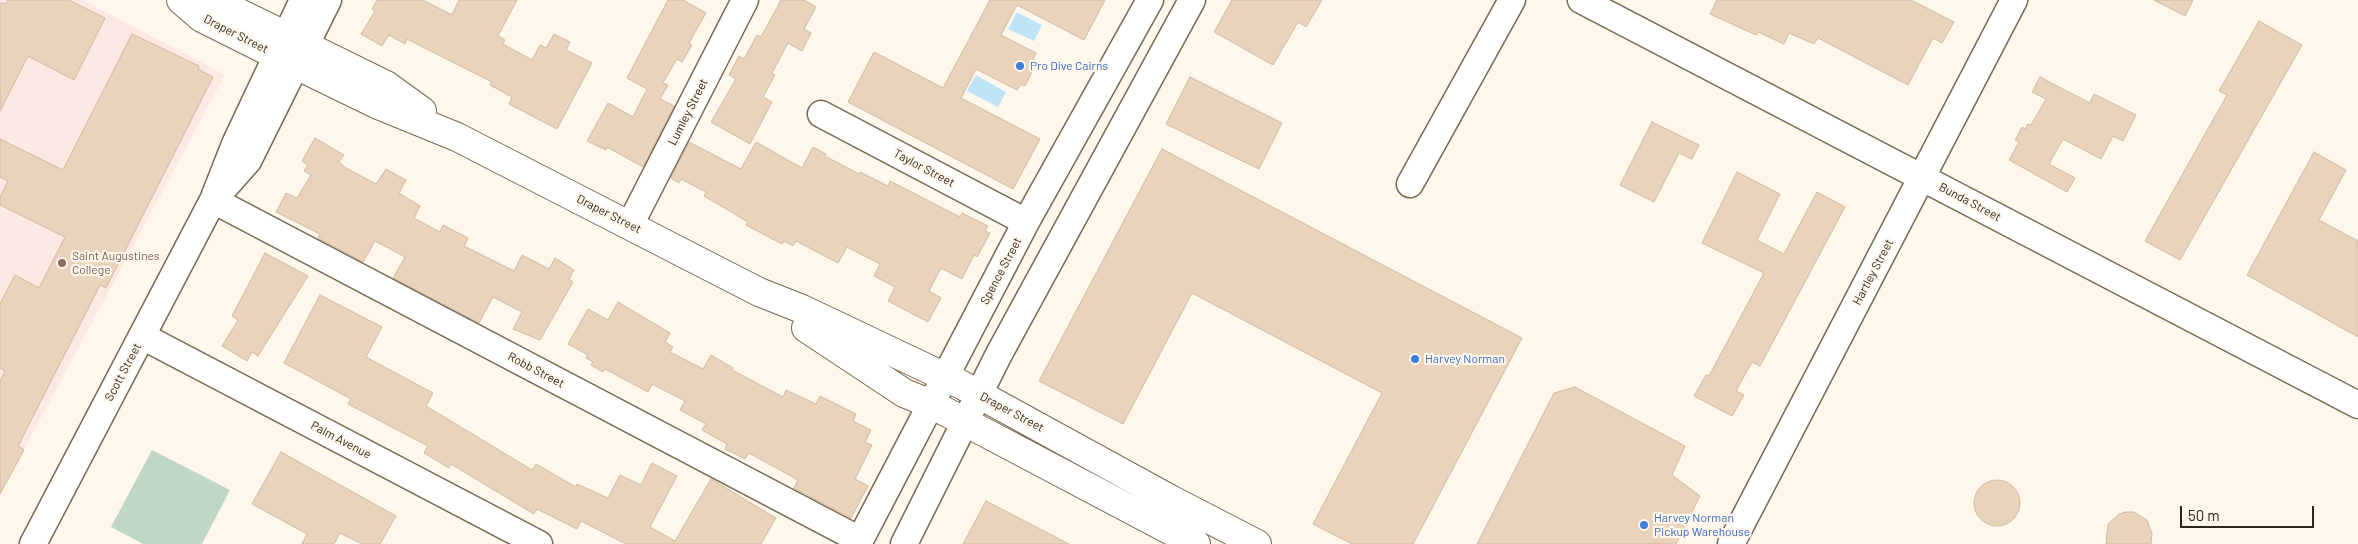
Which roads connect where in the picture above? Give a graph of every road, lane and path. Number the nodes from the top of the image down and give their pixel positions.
1 (181, 0) edge
2 (213, 0) edge
3 (303, 0) edge
4 (328, 0) edge
5 (745, 0) edge
6 (1150, 0) edge
7 (1192, 0) edge
8 (1512, 0) edge
9 (1581, 0) edge
10 (2014, 0) edge
11 (291, 50) junction
12 (821, 114) dead end
13 (1923, 177) junction
14 (1410, 184) dead end
15 (213, 200) junction
16 (1026, 222) junction
17 (630, 225) junction
18 (759, 292) junction
19 (142, 336) junction
20 (945, 377) junction
21 (980, 395) junction
22 (931, 404) junction
23 (2358, 405) edge
24 (966, 423) junction
25 (859, 542) edge
26 (33, 544) edge
27 (539, 544) edge
28 (904, 544) edge
29 (1196, 544) edge
30 (1257, 544) edge
31 (1731, 544) edge

1 - 11 main road, Draper Street
2 - 11 main road, Draper Street
3 - 11 street, Scott Street
4 - 11 street, Scott Street
5 - 17 street, Lumley Street
6 - 16 street, Spence Street
7 - 21 street
8 - 14 street
9 - 13 street, Bunda Street
10 - 13 street, Hartley Street
11 - 15 street, Scott Street
11 - 17 main road, Draper Street
12 - 16 street, Taylor Street
13 - 23 street, Bunda Street
13 - 31 street, Hartley Street
15 - 19 street, Scott Street
15 - 25 street, Robb Street
16 - 20 street, Spence Street
17 - 18 main road, Draper Street
18 - 20 main road, Draper Street
18 - 22 main road, Draper Street
19 - 26 street, Scott Street
19 - 27 street, Palm Avenue
20 - 21 main road, Draper Street
20 - 22 street, Spence Street
21 - 24 street
21 - 30 main road, Draper Street
22 - 24 main road, Draper Street
22 - 25 street, Spence Street
24 - 28 street
24 - 29 main road, Draper Street

